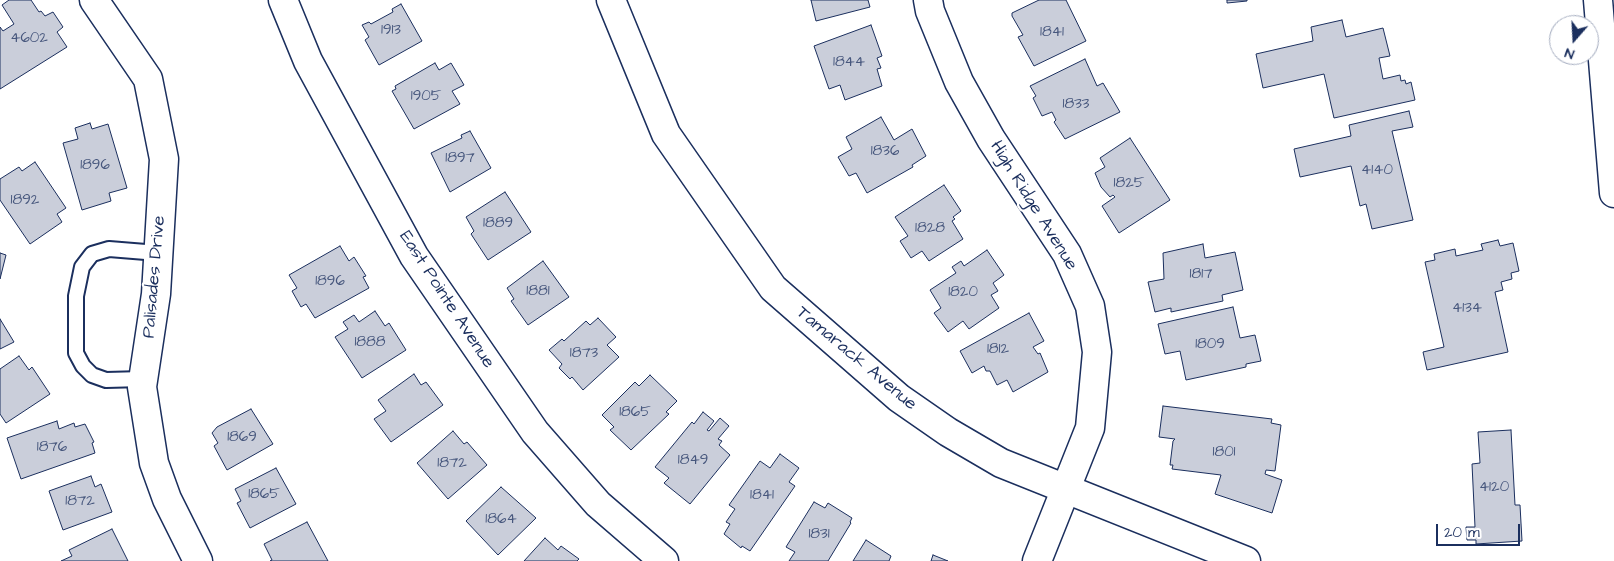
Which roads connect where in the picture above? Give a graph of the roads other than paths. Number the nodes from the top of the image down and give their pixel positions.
1 (94, 0) edge
2 (282, 0) edge
3 (611, 0) edge
4 (928, 0) edge
5 (1598, 0) edge
6 (1614, 193) edge
7 (158, 253) junction
8 (143, 379) junction
9 (1068, 489) junction
10 (198, 561) edge
11 (664, 561) edge
12 (1037, 561) edge
13 (1246, 561) edge

1 - 7 street, Palisades Drive
2 - 11 street, East Pointe Avenue
3 - 9 street, Tamarack Avenue
4 - 9 street, High Ridge Avenue
5 - 6 street
7 - 8 street, Palisades Drive
7 - 8 lane
8 - 10 street, Palisades Drive
9 - 12 street, High Ridge Avenue
9 - 13 street, Tamarack Avenue

